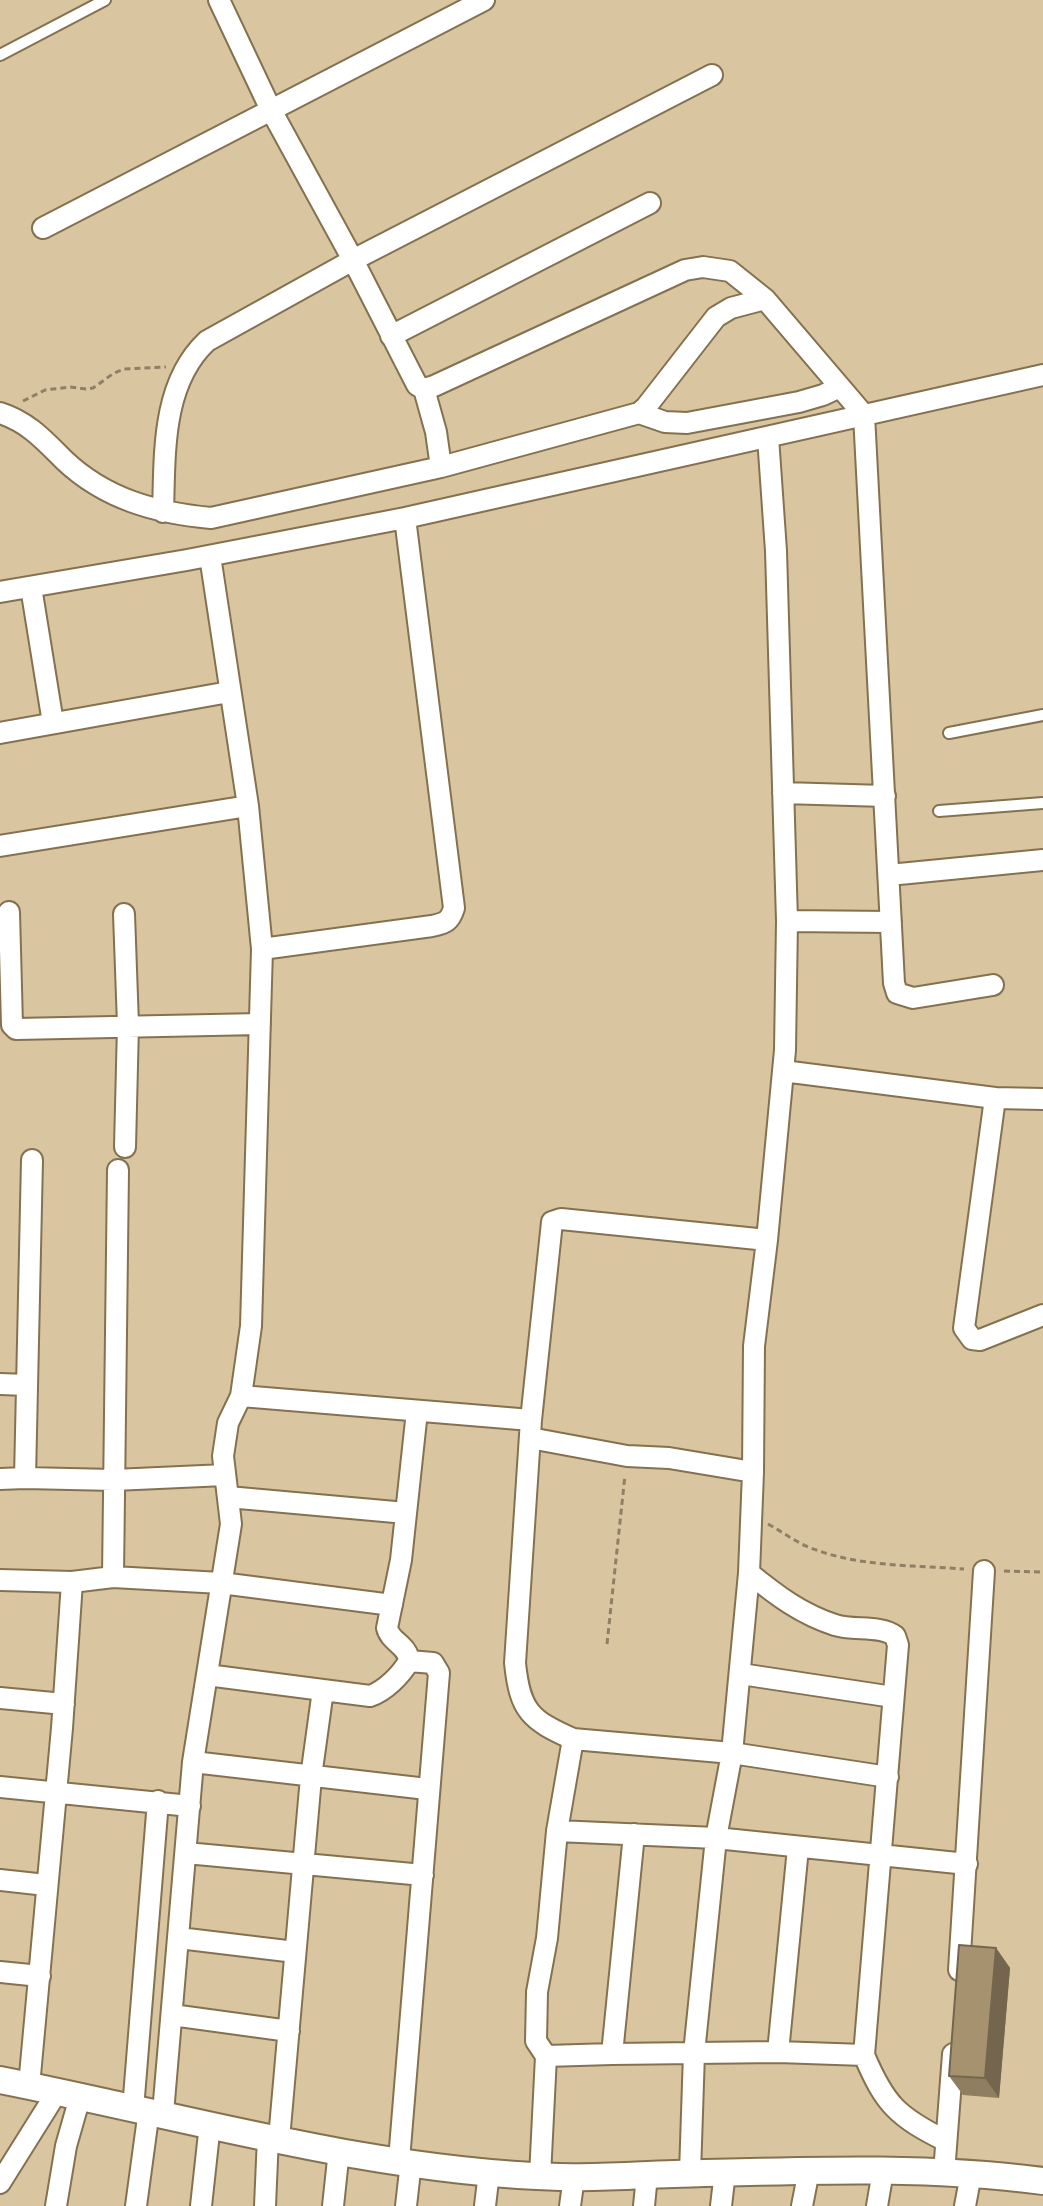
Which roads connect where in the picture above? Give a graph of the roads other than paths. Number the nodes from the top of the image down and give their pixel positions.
1 (105, 0) edge
2 (219, 0) edge
3 (484, 0) edge
4 (0, 55) edge
5 (712, 75) dead end
6 (271, 110) junction
7 (650, 203) dead end
8 (43, 228) dead end
9 (353, 260) junction
10 (765, 299) junction
11 (391, 336) junction
12 (1043, 375) edge
13 (840, 387) junction
14 (424, 389) junction
15 (639, 413) junction
16 (5, 414) edge
17 (864, 415) junction
18 (768, 437) junction
19 (441, 467) junction
20 (163, 512) junction
21 (211, 518) junction
22 (405, 518) junction
23 (214, 555) junction
24 (31, 587) junction
25 (0, 592) edge
26 (229, 692) junction
27 (1043, 715) edge
28 (53, 723) junction
29 (0, 733) edge
30 (949, 733) dead end
31 (783, 793) junction
32 (885, 796) junction
33 (1043, 803) edge
34 (248, 806) junction
35 (939, 811) dead end
36 (0, 846) edge
37 (1043, 860) edge
38 (889, 875) junction
39 (9, 912) dead end
40 (124, 914) dead end
41 (787, 921) junction
42 (891, 922) junction
43 (262, 949) junction
44 (993, 985) dead end
45 (260, 1024) junction
46 (128, 1025) junction
47 (785, 1052) junction
48 (995, 1098) junction
49 (1043, 1099) edge
50 (125, 1147) dead end
51 (32, 1160) dead end
52 (118, 1170) dead end
53 (767, 1240) junction
54 (1043, 1315) edge
55 (0, 1384) edge
56 (27, 1385) junction
57 (241, 1396) junction
58 (417, 1411) junction
59 (530, 1429) junction
60 (753, 1472) junction
61 (225, 1475) junction
62 (25, 1478) junction
63 (0, 1479) edge
64 (114, 1480) junction
65 (228, 1497) junction
66 (406, 1513) junction
67 (984, 1571) road end
68 (749, 1573) junction
69 (113, 1577) junction
70 (0, 1580) edge
71 (72, 1582) junction
72 (221, 1583) junction
73 (392, 1605) junction
74 (409, 1661) junction
75 (741, 1674) junction
76 (207, 1675) junction
77 (323, 1690) junction
78 (893, 1697) junction
79 (0, 1698) edge
80 (64, 1704) junction
81 (573, 1739) junction
82 (732, 1753) junction
83 (193, 1762) junction
84 (311, 1777) junction
85 (888, 1777) junction
86 (0, 1787) edge
87 (427, 1789) junction
88 (56, 1793) junction
89 (158, 1801) junction
90 (190, 1806) junction
91 (557, 1831) junction
92 (634, 1834) junction
93 (716, 1838) junction
94 (798, 1848) junction
95 (186, 1853) junction
96 (882, 1856) junction
97 (304, 1864) junction
98 (967, 1864) junction
99 (423, 1875) junction
100 (0, 1880) edge
101 (46, 1885) junction
102 (179, 1938) junction
103 (295, 1952) junction
104 (0, 1972) edge
105 (40, 1976) junction
106 (958, 1988) edge
107 (172, 2015) junction
108 (289, 2031) junction
109 (954, 2034) edge
110 (778, 2052) junction
111 (694, 2053) junction
112 (612, 2054) junction
113 (864, 2055) junction
114 (546, 2056) junction
115 (0, 2080) edge
116 (29, 2086) junction
117 (68, 2094) junction
118 (148, 2111) junction
119 (210, 2124) junction
120 (274, 2138) junction
121 (946, 2141) junction
122 (339, 2150) junction
123 (405, 2161) junction
124 (809, 2170) junction
125 (883, 2171) junction
126 (489, 2172) junction
127 (725, 2172) junction
128 (690, 2173) junction
129 (944, 2173) junction
130 (971, 2174) junction
131 (647, 2175) junction
132 (540, 2176) junction
133 (574, 2177) junction
134 (1043, 2181) edge
135 (0, 2183) edge
136 (56, 2206) edge
137 (136, 2206) edge
138 (201, 2206) edge
139 (265, 2206) edge
140 (333, 2206) edge
141 (406, 2206) edge
142 (485, 2206) edge
143 (570, 2206) edge
144 (644, 2206) edge
145 (721, 2206) edge
146 (802, 2206) edge
147 (877, 2206) edge
148 (965, 2206) edge

1 - 4 lane
2 - 6 street
3 - 6 street
5 - 9 street
6 - 8 street
6 - 9 street
7 - 11 street
9 - 11 street
9 - 20 street
10 - 13 street
10 - 14 street
10 - 15 street
11 - 14 street
12 - 17 street
13 - 15 street
13 - 17 street
14 - 19 street
15 - 19 street
16 - 20 street
17 - 18 street
17 - 32 street
18 - 22 street
18 - 31 street
19 - 21 street
20 - 21 street
21 - 23 street
22 - 23 street
22 - 43 street
23 - 24 street
23 - 26 street
24 - 25 street
24 - 28 street
26 - 28 street
26 - 34 street
27 - 30 lane
28 - 29 street
31 - 32 street
31 - 41 street
32 - 38 street
33 - 35 lane
34 - 36 street
34 - 43 street
37 - 38 street
38 - 42 street
39 - 46 street
40 - 46 street
41 - 42 street
41 - 47 street
42 - 44 street
43 - 45 street
45 - 46 street
45 - 57 street
46 - 50 street
47 - 48 street
47 - 53 street
48 - 49 street
48 - 54 street
51 - 56 street
52 - 64 street
53 - 59 street
53 - 60 street
55 - 56 street
56 - 62 street
57 - 58 street
57 - 61 street
58 - 59 street
58 - 66 street
59 - 60 street
59 - 81 street
60 - 68 street
61 - 64 street
61 - 65 street
62 - 63 street
62 - 64 street
64 - 69 street
65 - 66 street
65 - 72 street
66 - 73 street
67 - 98 street
68 - 75 street
68 - 78 street
69 - 71 street
69 - 72 street
70 - 71 street
71 - 80 street
72 - 73 street
72 - 76 street
73 - 74 street
74 - 77 street
74 - 87 street
75 - 78 street
75 - 82 street
76 - 77 street
76 - 83 street
77 - 84 street
78 - 85 street
79 - 80 street
80 - 88 street
81 - 82 street
81 - 91 street
82 - 85 street
82 - 93 street
83 - 84 street
83 - 90 street
84 - 87 street
84 - 97 street
85 - 96 street
86 - 88 street
87 - 99 street
88 - 89 street
88 - 101 street
89 - 90 street
89 - 118 street
90 - 95 street
91 - 92 street
91 - 114 street
92 - 93 street
92 - 112 street
93 - 94 street
93 - 111 street
94 - 96 street
94 - 110 street
95 - 97 street
95 - 102 street
96 - 98 street
96 - 113 street
97 - 99 street
97 - 103 street
98 - 106 street
99 - 123 street
100 - 101 street
101 - 105 street
102 - 103 street
102 - 107 street
103 - 108 street
104 - 105 street
105 - 116 street
107 - 108 street
107 - 118 street
108 - 120 street
109 - 121 street
110 - 111 street
110 - 113 street
111 - 112 street
111 - 128 street
112 - 114 street
113 - 121 street
114 - 132 street
115 - 116 street
116 - 117 street
117 - 118 street
117 - 135 street
117 - 136 street
118 - 119 street
118 - 137 street
119 - 120 street
119 - 138 street
120 - 122 street
120 - 139 street
121 - 129 street
122 - 123 street
122 - 140 street
123 - 126 street
123 - 141 street
124 - 125 street
124 - 127 street
124 - 146 street
125 - 129 street
125 - 147 street
126 - 132 street
126 - 142 street
127 - 128 street
127 - 145 street
128 - 131 street
129 - 130 street
130 - 134 street
130 - 148 street
131 - 133 street
131 - 144 street
132 - 133 street
133 - 143 street

